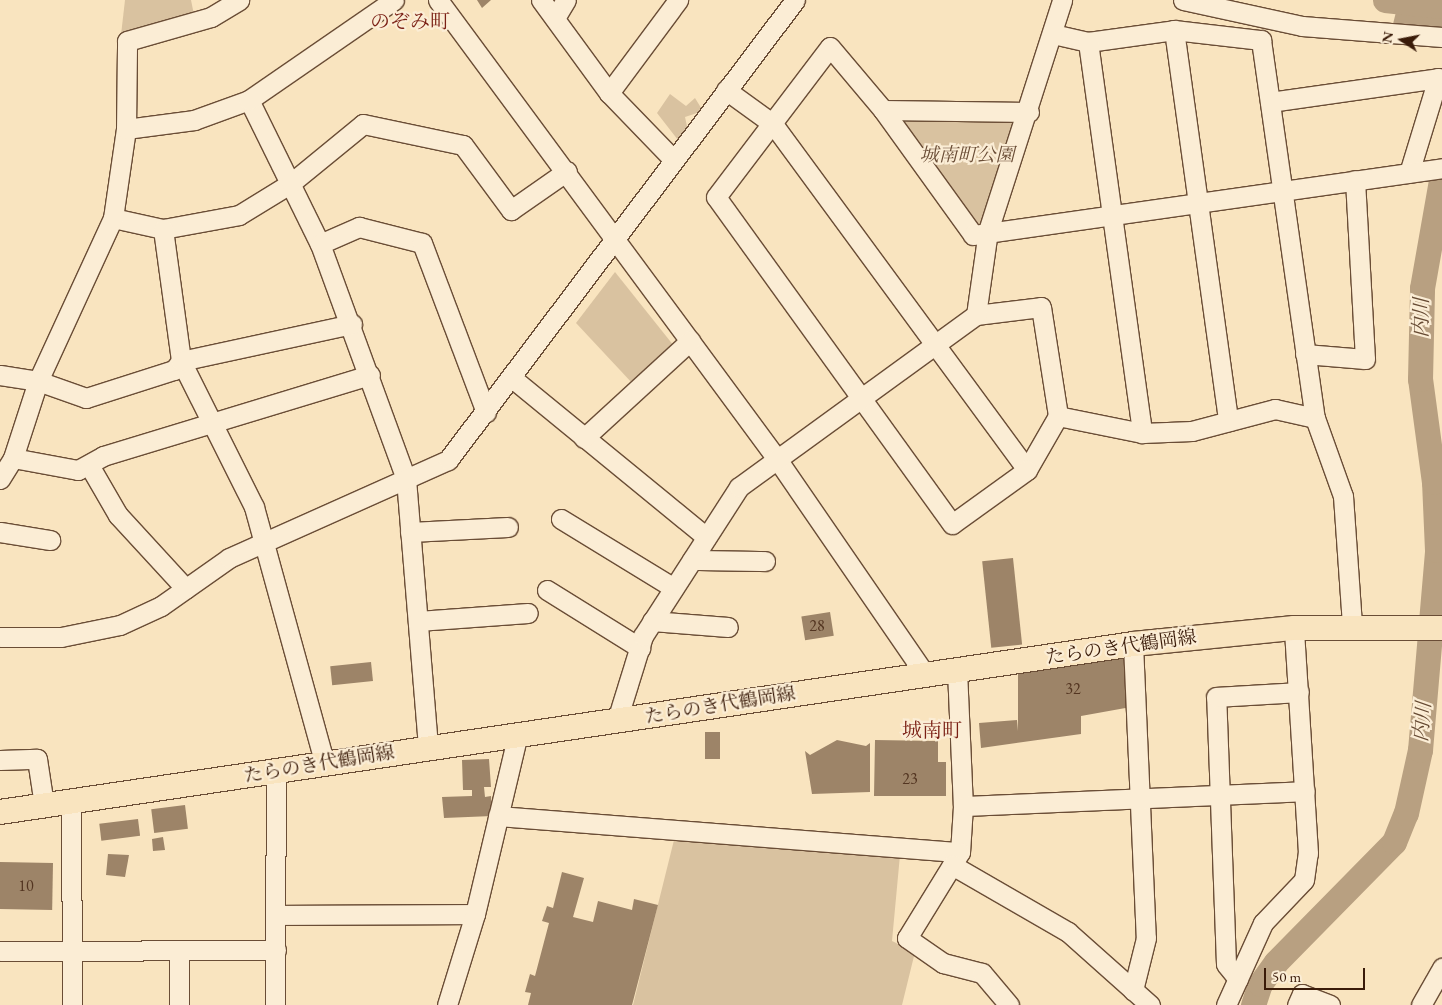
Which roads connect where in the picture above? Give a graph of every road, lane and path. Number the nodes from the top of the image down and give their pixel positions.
1 (239, 0) edge
2 (394, 0) edge
3 (438, 0) edge
4 (541, 0) edge
5 (566, 0) edge
6 (678, 0) edge
7 (795, 0) edge
8 (1062, 0) edge
9 (1183, 0) edge
10 (555, 18) junction
11 (1174, 30) junction
12 (1054, 34) junction
13 (1442, 37) edge
14 (1088, 42) junction
15 (726, 90) junction
16 (609, 93) junction
17 (249, 100) junction
18 (1270, 102) junction
19 (883, 110) junction
20 (1029, 112) junction
21 (773, 124) junction
22 (126, 129) junction
23 (674, 160) junction
24 (1437, 169) edge
25 (567, 171) junction
26 (1409, 173) junction
27 (1355, 180) junction
28 (291, 183) junction
29 (1283, 190) junction
30 (1198, 202) junction
31 (1112, 214) junction
32 (114, 218) junction
33 (164, 229) junction
34 (988, 231) junction
35 (616, 240) junction
36 (320, 244) junction
37 (976, 315) junction
38 (352, 324) junction
39 (690, 341) junction
40 (935, 342) junction
41 (1304, 354) junction
42 (180, 361) junction
43 (0, 375) edge
44 (370, 375) junction
45 (512, 378) junction
46 (38, 382) junction
47 (861, 398) junction
48 (486, 412) junction
49 (1058, 416) junction
50 (1315, 418) junction
51 (1228, 420) junction
52 (208, 423) junction
53 (1142, 433) junction
54 (584, 438) junction
55 (13, 458) junction
56 (777, 460) junction
57 (89, 465) junction
58 (1027, 470) junction
59 (0, 479) edge
60 (406, 479) junction
61 (561, 519) dead end
62 (508, 527) dead end
63 (0, 532) edge
64 (410, 532) junction
65 (706, 537) junction
66 (50, 540) dead end
67 (262, 545) junction
68 (692, 560) junction
69 (765, 561) dead end
70 (674, 588) junction
71 (186, 589) junction
72 (546, 590) dead end
73 (528, 613) dead end
74 (418, 621) junction
75 (652, 622) junction
76 (1352, 626) junction
77 (728, 627) dead end
78 (1294, 628) junction
79 (1442, 628) edge
80 (0, 637) edge
81 (1133, 644) junction
82 (640, 648) junction
83 (957, 670) junction
84 (925, 674) junction
85 (1299, 692) junction
86 (617, 720) junction
87 (518, 734) junction
88 (428, 748) junction
89 (0, 760) edge
90 (325, 764) junction
91 (276, 771) junction
92 (1305, 791) junction
93 (1220, 795) junction
94 (1141, 798) junction
95 (72, 802) junction
96 (44, 805) junction
97 (963, 806) junction
98 (0, 812) edge
99 (498, 816) junction
100 (956, 858) junction
101 (475, 914) junction
102 (276, 915) junction
103 (73, 949) junction
104 (179, 950) junction
105 (276, 950) junction
106 (0, 951) edge
107 (1442, 968) edge
108 (1238, 979) junction
109 (1133, 990) junction
110 (72, 1005) edge
111 (179, 1005) edge
112 (275, 1005) edge
113 (446, 1005) edge
114 (1010, 1005) edge
115 (1150, 1005) edge
116 (1226, 1005) edge
117 (1297, 1005) edge
118 (1330, 1005) edge
119 (1422, 1005) edge

1 - 22 street
2 - 17 street
3 - 25 street
4 - 10 street
5 - 10 street
6 - 16 street
7 - 15 street
8 - 12 street
9 - 13 street
10 - 16 street
11 - 14 street
11 - 18 street
11 - 30 street
12 - 14 street
12 - 20 street
14 - 31 street
15 - 21 street
15 - 23 street
16 - 23 street
17 - 22 street
17 - 28 street
18 - 26 street
18 - 29 street
19 - 20 street
19 - 21 street
19 - 34 street
20 - 34 street
21 - 40 street
21 - 47 street
22 - 32 street
23 - 35 street
24 - 26 street
25 - 28 street
25 - 35 street
26 - 27 street
27 - 29 street
27 - 41 street
28 - 33 street
28 - 36 street
29 - 30 street
29 - 41 street
30 - 31 street
30 - 51 street
31 - 34 street
31 - 53 street
32 - 33 street
32 - 46 street
33 - 42 street
34 - 37 street
35 - 39 street
35 - 45 street
36 - 38 street
36 - 48 street
37 - 40 street
37 - 49 street
38 - 42 street
38 - 44 street
39 - 54 street
39 - 56 street
40 - 47 street
40 - 58 street
41 - 50 street
42 - 46 street
42 - 52 street
43 - 46 street
44 - 52 street
44 - 60 street
45 - 48 street
45 - 54 street
46 - 55 street
47 - 56 street
47 - 58 street
48 - 60 street
49 - 53 street
49 - 58 street
50 - 51 street
50 - 76 street
51 - 53 street
52 - 57 street
52 - 67 street
54 - 65 street
55 - 57 street
55 - 59 street
56 - 65 street
56 - 84 street
57 - 71 street
60 - 64 street
60 - 67 street
61 - 70 street
62 - 64 street
63 - 66 street
64 - 74 street
65 - 68 street
67 - 71 street
67 - 90 street
68 - 69 street
68 - 70 street
70 - 75 street
71 - 80 street
72 - 82 street
73 - 74 street
74 - 88 street
75 - 77 street
75 - 82 street
76 - 78 main road, たらのき代鶴岡線
76 - 79 main road, たらのき代鶴岡線
78 - 81 main road, たらのき代鶴岡線
78 - 85 street
81 - 83 main road, たらのき代鶴岡線
81 - 94 street
82 - 86 street
83 - 84 main road, たらのき代鶴岡線
83 - 97 street
84 - 86 main road, たらのき代鶴岡線
85 - 92 street
85 - 93 street
86 - 87 main road, たらのき代鶴岡線
87 - 88 main road, たらのき代鶴岡線
87 - 99 street
88 - 90 main road, たらのき代鶴岡線
89 - 96 street
90 - 91 main road, たらのき代鶴岡線
91 - 95 main road, たらのき代鶴岡線
91 - 102 street
92 - 93 street
92 - 108 street
93 - 94 street
93 - 108 street
94 - 97 street
94 - 109 street
95 - 96 main road, たらのき代鶴岡線
95 - 103 street
96 - 98 main road, たらのき代鶴岡線
97 - 100 street
99 - 100 street
99 - 101 street
100 - 109 street
100 - 114 street
101 - 102 street
101 - 113 street
102 - 105 street
103 - 104 street
103 - 106 street
103 - 110 street
104 - 105 street
104 - 111 street
105 - 112 street
107 - 119 street
108 - 116 street
109 - 115 street
117 - 118 street

